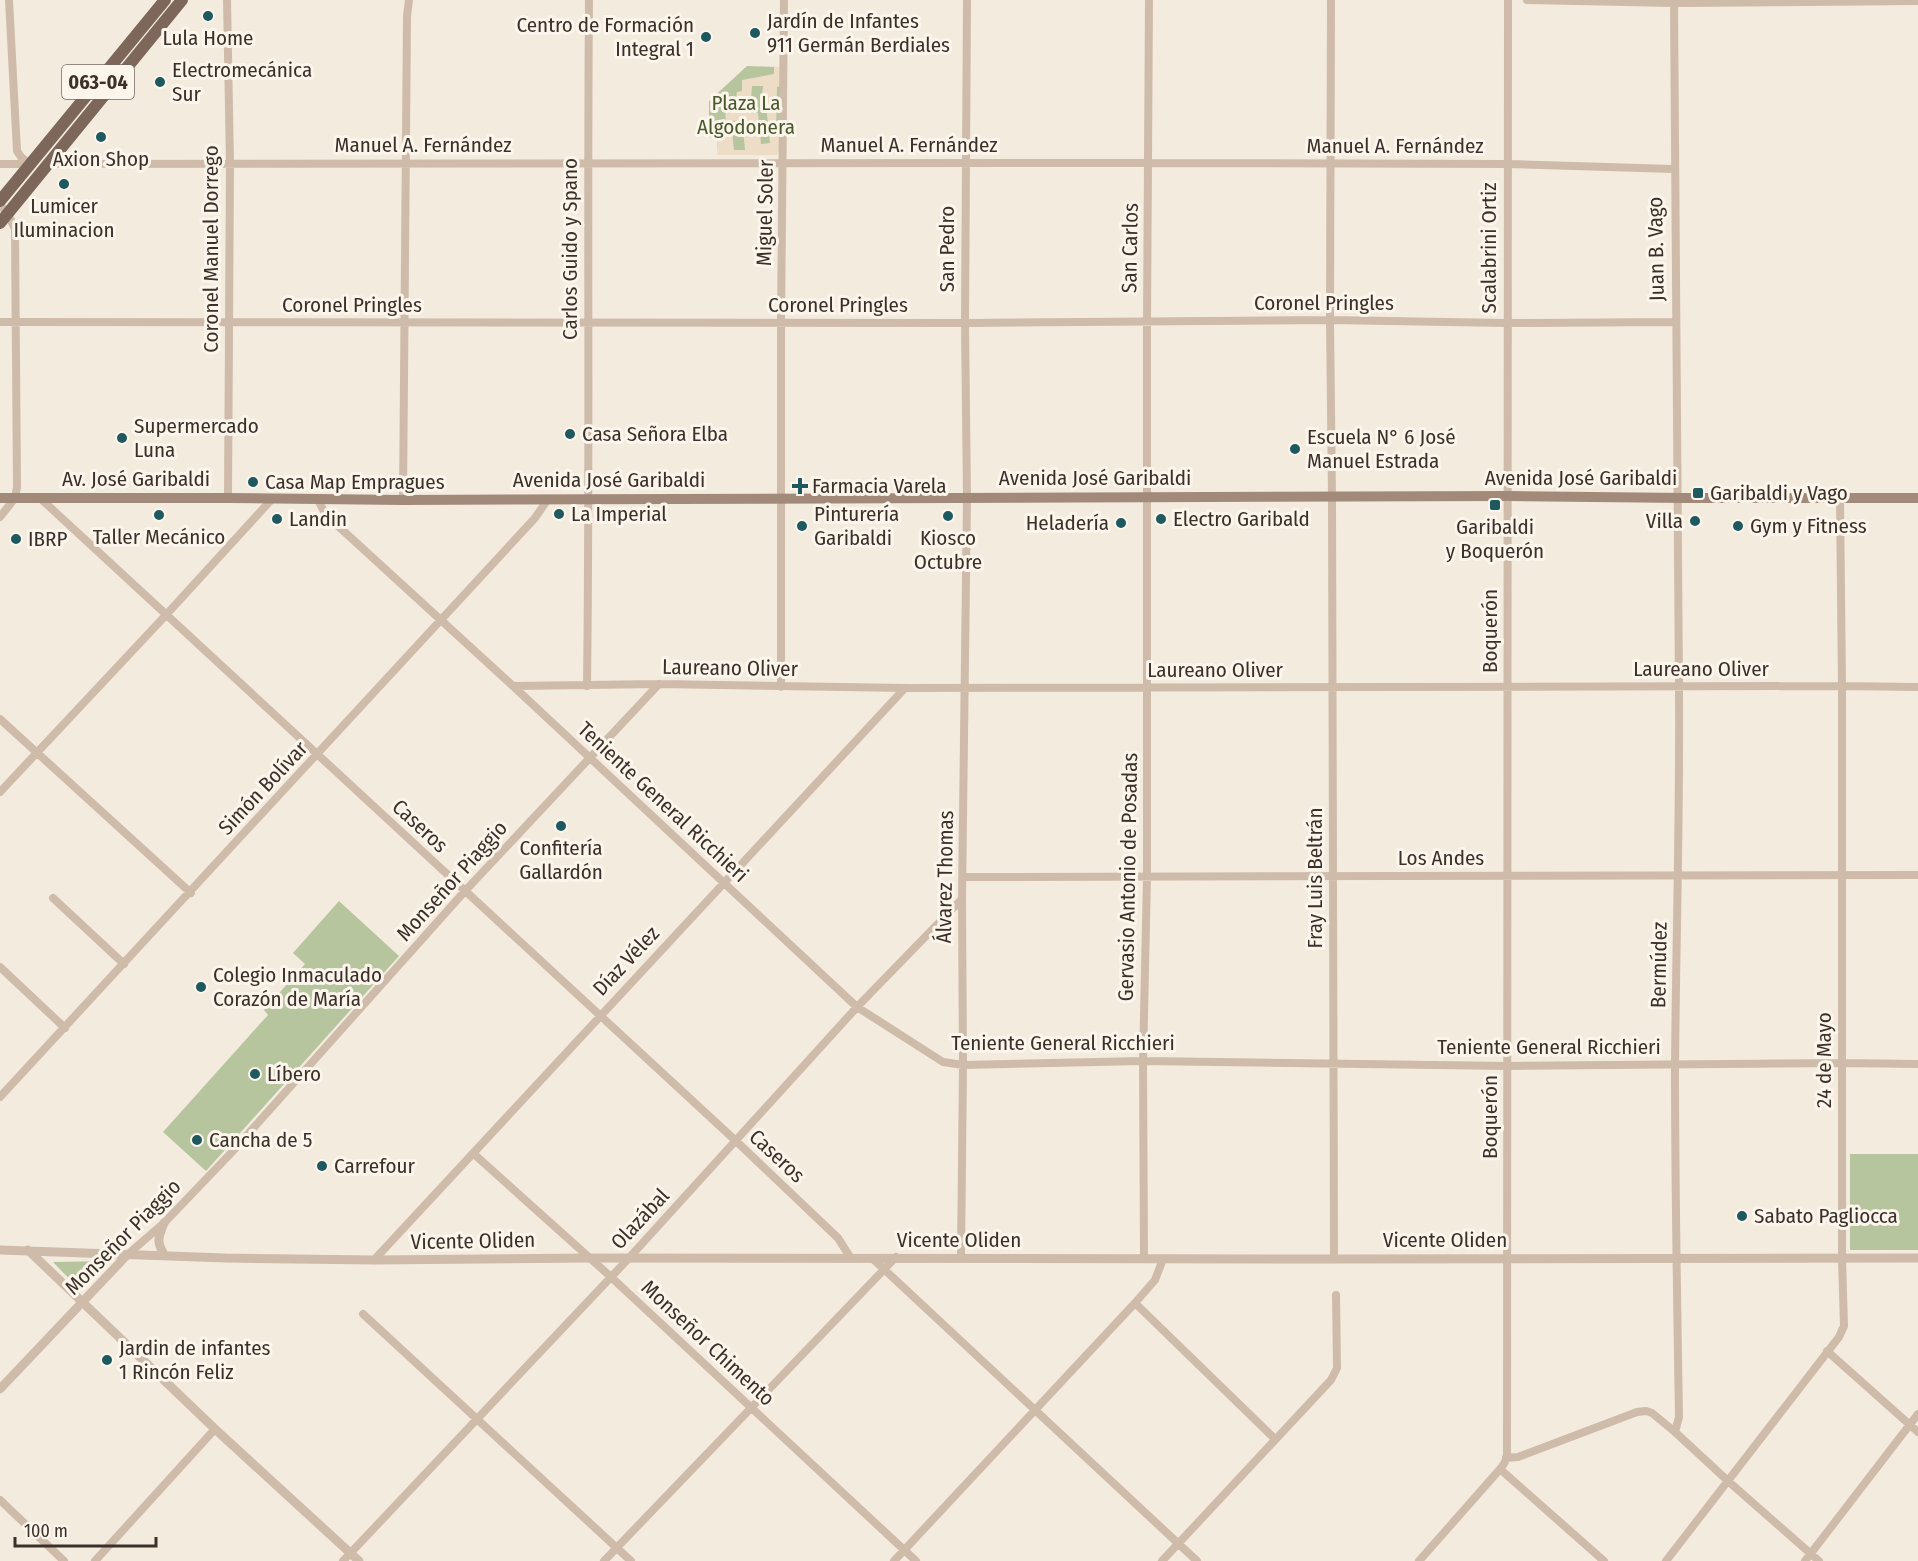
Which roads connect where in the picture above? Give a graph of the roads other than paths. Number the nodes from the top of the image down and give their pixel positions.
1 (9, 0) edge
2 (165, 0) edge
3 (182, 0) edge
4 (227, 0) edge
5 (409, 0) edge
6 (589, 0) edge
7 (784, 0) edge
8 (967, 0) edge
9 (1149, 0) edge
10 (1331, 0) edge
11 (1508, 0) edge
12 (1527, 0) edge
13 (1861, 1) edge
14 (1918, 1) edge
15 (1674, 2) edge
16 (783, 162) junction
17 (230, 163) junction
18 (405, 163) junction
19 (588, 163) junction
20 (1149, 163) junction
21 (0, 164) edge
22 (30, 164) junction
23 (48, 164) junction
24 (966, 164) junction
25 (1330, 164) junction
26 (1507, 164) junction
27 (1673, 169) junction
28 (2, 211) edge
29 (1330, 320) junction
30 (0, 322) edge
31 (1147, 322) junction
32 (1675, 322) junction
33 (16, 323) junction
34 (230, 323) junction
35 (403, 323) junction
36 (589, 323) junction
37 (781, 323) junction
38 (965, 323) junction
39 (1506, 323) junction
40 (1507, 496) junction
41 (1148, 497) junction
42 (1332, 497) junction
43 (0, 498) edge
44 (15, 498) junction
45 (39, 498) junction
46 (228, 498) junction
47 (967, 498) junction
48 (1677, 498) junction
49 (1918, 498) edge
50 (272, 499) junction
51 (548, 499) junction
52 (590, 499) junction
53 (782, 499) junction
54 (1840, 499) junction
55 (318, 500) junction
56 (403, 500) junction
57 (0, 517) edge
58 (166, 615) junction
59 (441, 620) junction
60 (659, 684) junction
61 (513, 686) junction
62 (587, 686) junction
63 (1842, 686) junction
64 (781, 687) junction
65 (1332, 687) junction
66 (1508, 687) junction
67 (1679, 687) junction
68 (1918, 687) edge
69 (905, 688) junction
70 (964, 688) junction
71 (1147, 688) junction
72 (0, 718) edge
73 (37, 752) junction
74 (317, 755) junction
75 (589, 759) junction
76 (0, 792) edge
77 (1918, 875) edge
78 (1333, 876) junction
79 (1508, 876) junction
80 (1842, 876) junction
81 (964, 877) junction
82 (1678, 877) junction
83 (1147, 878) junction
84 (724, 883) junction
85 (465, 891) junction
86 (191, 893) junction
87 (53, 898) dead end
88 (962, 899) junction
89 (124, 964) junction
90 (0, 967) edge
91 (857, 1008) junction
92 (600, 1016) junction
93 (65, 1028) junction
94 (1143, 1061) junction
95 (1334, 1063) junction
96 (1842, 1063) junction
97 (1918, 1064) edge
98 (963, 1065) junction
99 (1675, 1065) junction
100 (1508, 1066) junction
101 (0, 1097) edge
102 (736, 1141) junction
103 (474, 1154) junction
104 (164, 1223) junction
105 (0, 1250) edge
106 (28, 1250) junction
107 (127, 1255) junction
108 (165, 1256) junction
109 (850, 1257) junction
110 (896, 1257) junction
111 (961, 1257) junction
112 (590, 1258) junction
113 (629, 1258) junction
114 (872, 1258) junction
115 (1143, 1258) junction
116 (1506, 1258) junction
117 (1842, 1258) junction
118 (1918, 1258) edge
119 (1163, 1259) junction
120 (1334, 1259) junction
121 (1676, 1259) junction
122 (374, 1260) junction
123 (885, 1269) junction
124 (611, 1277) junction
125 (1336, 1295) dead end
126 (82, 1302) junction
127 (1135, 1303) junction
128 (363, 1314) dead end
129 (1827, 1351) junction
130 (0, 1389) edge
131 (750, 1408) junction
132 (1035, 1411) junction
133 (1918, 1414) edge
134 (478, 1419) junction
135 (1910, 1425) junction
136 (215, 1429) junction
137 (1675, 1432) junction
138 (1918, 1432) edge
139 (1275, 1439) junction
140 (1506, 1458) junction
141 (1500, 1469) junction
142 (1728, 1481) junction
143 (0, 1500) edge
144 (1178, 1544) junction
145 (617, 1547) junction
146 (904, 1550) junction
147 (350, 1553) junction
148 (1811, 1554) junction
149 (64, 1561) edge
150 (95, 1561) edge
151 (343, 1561) edge
152 (359, 1561) edge
153 (604, 1561) edge
154 (631, 1561) edge
155 (894, 1561) edge
156 (916, 1561) edge
157 (1162, 1561) edge
158 (1197, 1561) edge
159 (1419, 1561) edge
160 (1604, 1561) edge
161 (1666, 1561) edge
162 (1805, 1561) edge
163 (1819, 1561) edge

1 - 22 street
2 - 22 main road, 063-04
3 - 23 main road, 063-04
4 - 17 street, Coronel Manuel Dorrego
5 - 18 street
6 - 19 street, Carlos Guido y Spano
7 - 16 street, Miguel Soler
8 - 24 street, San Pedro
9 - 20 street, San Carlos
10 - 25 street, Fray Luis Beltrán
11 - 26 street, Scalabrini Ortiz
12 - 15 street
13 - 14 street
13 - 15 street
15 - 27 street, Juan B. Vago
16 - 19 street, Manuel A. Fernández
16 - 24 street, Manuel A. Fernández
16 - 37 street, Miguel Soler
17 - 18 street, Manuel A. Fernández
17 - 23 street, Manuel A. Fernández
17 - 34 street, Coronel Manuel Dorrego
18 - 19 street, Manuel A. Fernández
18 - 35 street
19 - 36 street, Carlos Guido y Spano
20 - 24 street, Manuel A. Fernández
20 - 25 street, Manuel A. Fernández
20 - 31 street, San Carlos
21 - 22 street, Manuel A. Fernández
22 - 23 street, Manuel A. Fernández
22 - 28 main road, 063-04
23 - 28 main road, 063-04
24 - 38 street, San Pedro
25 - 26 street, Manuel A. Fernández
25 - 29 street, Fray Luis Beltrán
26 - 27 street, Manuel A. Fernández
26 - 39 street, Scalabrini Ortiz
27 - 32 street, Juan B. Vago
28 - 33 street
29 - 31 street, Coronel Pringles
29 - 39 street, Coronel Pringles
29 - 42 street, Fray Luis Beltrán
30 - 33 street, Coronel Pringles
31 - 38 street, Coronel Pringles
31 - 41 street, San Carlos
32 - 39 street, Coronel Pringles
32 - 48 street, Juan B. Vago
33 - 34 street, Coronel Pringles
33 - 44 street
34 - 35 street, Coronel Pringles
34 - 46 street, Coronel Manuel Dorrego
35 - 36 street, Coronel Pringles
35 - 56 street
36 - 37 street, Coronel Pringles
36 - 52 street, Carlos Guido y Spano
37 - 38 street, Coronel Pringles
37 - 53 street, Miguel Soler
38 - 47 street, San Pedro
39 - 40 street, Scalabrini Ortiz
40 - 42 main road, Avenida José Garibaldi
40 - 48 main road, Avenida José Garibaldi
40 - 66 street, Boquerón
41 - 42 main road, Avenida José Garibaldi
41 - 47 main road, Avenida José Garibaldi
41 - 71 street, Gervasio Antonio de Posadas
42 - 65 street, Fray Luis Beltrán
43 - 44 main road, Av. José Garibaldi
44 - 45 main road, Av. José Garibaldi
44 - 57 street
45 - 46 main road, Av. José Garibaldi
45 - 58 street, Caseros
46 - 50 main road, Av. José Garibaldi
47 - 53 main road, Avenida José Garibaldi
47 - 70 street, Álvarez Thomas
48 - 54 main road, Avenida José Garibaldi
48 - 67 street, Bermúdez
49 - 54 main road, Avenida José Garibaldi
50 - 55 main road, Avenida José Garibaldi
50 - 58 street
51 - 52 main road, Avenida José Garibaldi
51 - 56 main road, Avenida José Garibaldi
51 - 59 street, Simón Bolívar
52 - 53 main road, Avenida José Garibaldi
52 - 62 street, Carlos Guido y Spano
53 - 64 street, Miguel Soler
54 - 63 street, 24 de Mayo
55 - 56 main road, Avenida José Garibaldi
55 - 59 street, Teniente General Ricchieri
58 - 73 street
58 - 74 street, Caseros
59 - 61 street, Teniente General Ricchieri
59 - 74 street, Simón Bolívar
60 - 62 street, Laureano Oliver
60 - 64 street, Laureano Oliver
60 - 75 street, Monseñor Piaggio
61 - 62 street, Laureano Oliver
61 - 75 street, Teniente General Ricchieri
63 - 67 street, Laureano Oliver
63 - 68 street, Laureano Oliver
63 - 80 street, 24 de Mayo
64 - 69 street, Laureano Oliver
65 - 66 street, Laureano Oliver
65 - 71 street, Laureano Oliver
65 - 78 street, Fray Luis Beltrán
66 - 67 street, Laureano Oliver
66 - 79 street, Boquerón
67 - 82 street, Bermúdez
69 - 70 street, Laureano Oliver
69 - 84 street, Díaz Vélez
70 - 71 street, Laureano Oliver
70 - 81 street, Álvarez Thomas
71 - 83 street, Gervasio Antonio de Posadas
72 - 73 street
73 - 76 street
73 - 86 street
74 - 85 street, Caseros
74 - 86 street, Simón Bolívar
75 - 84 street, Teniente General Ricchieri
75 - 85 street, Monseñor Piaggio
77 - 80 street, Los Andes
78 - 79 street, Los Andes
78 - 83 street, Los Andes
78 - 95 street, Fray Luis Beltrán
79 - 82 street, Los Andes
79 - 100 street, Boquerón
80 - 82 street, Los Andes
80 - 96 street, 24 de Mayo
81 - 83 street, Los Andes
81 - 88 street, Álvarez Thomas
82 - 99 street, Bermúdez
83 - 94 street, Gervasio Antonio de Posadas
84 - 91 street, Teniente General Ricchieri
84 - 92 street, Díaz Vélez
85 - 92 street, Caseros
85 - 104 street, Monseñor Piaggio
86 - 89 street, Simón Bolívar
87 - 89 street
88 - 91 street, Olazábal
88 - 98 street, Álvarez Thomas
89 - 93 street, Simón Bolívar
90 - 93 street
91 - 98 street, Teniente General Ricchieri
91 - 102 street, Olazábal
92 - 102 street, Caseros
92 - 103 street, Díaz Vélez
93 - 101 street, Simón Bolívar
94 - 95 street, Teniente General Ricchieri
94 - 98 street, Teniente General Ricchieri
94 - 115 street, Gervasio Antonio de Posadas
95 - 100 street, Teniente General Ricchieri
95 - 120 street, Fray Luis Beltrán
96 - 97 street, Teniente General Ricchieri
96 - 99 street, Teniente General Ricchieri
96 - 117 street, 24 de Mayo
98 - 111 street, Álvarez Thomas
99 - 100 street, Teniente General Ricchieri
99 - 121 street, Bermúdez
100 - 116 street, Boquerón
102 - 109 street, Caseros
102 - 113 street, Olazábal
103 - 112 street, Monseñor Chimento
103 - 122 street, Díaz Vélez
104 - 107 street, Monseñor Piaggio
104 - 108 street
105 - 106 street, Vicente Oliden
106 - 107 street, Vicente Oliden
106 - 126 street
107 - 108 street, Vicente Oliden
107 - 126 street, Monseñor Piaggio
108 - 122 street, Vicente Oliden
109 - 113 street, Vicente Oliden
109 - 114 street, Vicente Oliden
110 - 111 street, Vicente Oliden
110 - 114 street, Vicente Oliden
110 - 123 street
111 - 115 street, Vicente Oliden
112 - 113 street, Vicente Oliden
112 - 122 street, Vicente Oliden
112 - 124 street, Monseñor Chimento
113 - 124 street, Olazábal
114 - 123 street
115 - 119 street, Vicente Oliden
116 - 120 street, Vicente Oliden
116 - 121 street, Vicente Oliden
116 - 140 street, Boquerón
117 - 118 street, Vicente Oliden
117 - 121 street, Vicente Oliden
117 - 129 street, 24 de Mayo
119 - 120 street, Vicente Oliden
119 - 127 street
121 - 137 street, Bermúdez
123 - 131 street
123 - 132 street
124 - 131 street, Monseñor Chimento
124 - 134 street, Olazábal
125 - 139 street
126 - 130 street, Monseñor Piaggio
126 - 136 street
127 - 132 street
127 - 139 street
128 - 134 street
129 - 135 street
129 - 142 street, 24 de Mayo
131 - 145 street
131 - 146 street, Monseñor Chimento
132 - 144 street
132 - 146 street
133 - 135 street
134 - 145 street
134 - 147 street, Olazábal
135 - 138 street
135 - 148 street
136 - 147 street
136 - 150 street
137 - 140 street
137 - 142 street
139 - 144 street
140 - 141 street, Boquerón
141 - 159 street, Boquerón
141 - 160 street
142 - 148 street
142 - 161 street, 24 de Mayo
143 - 149 street
144 - 157 street
144 - 158 street
145 - 153 street
145 - 154 street
146 - 155 street
146 - 156 street, Monseñor Chimento
147 - 151 street, Olazábal
147 - 152 street
148 - 162 street
148 - 163 street

